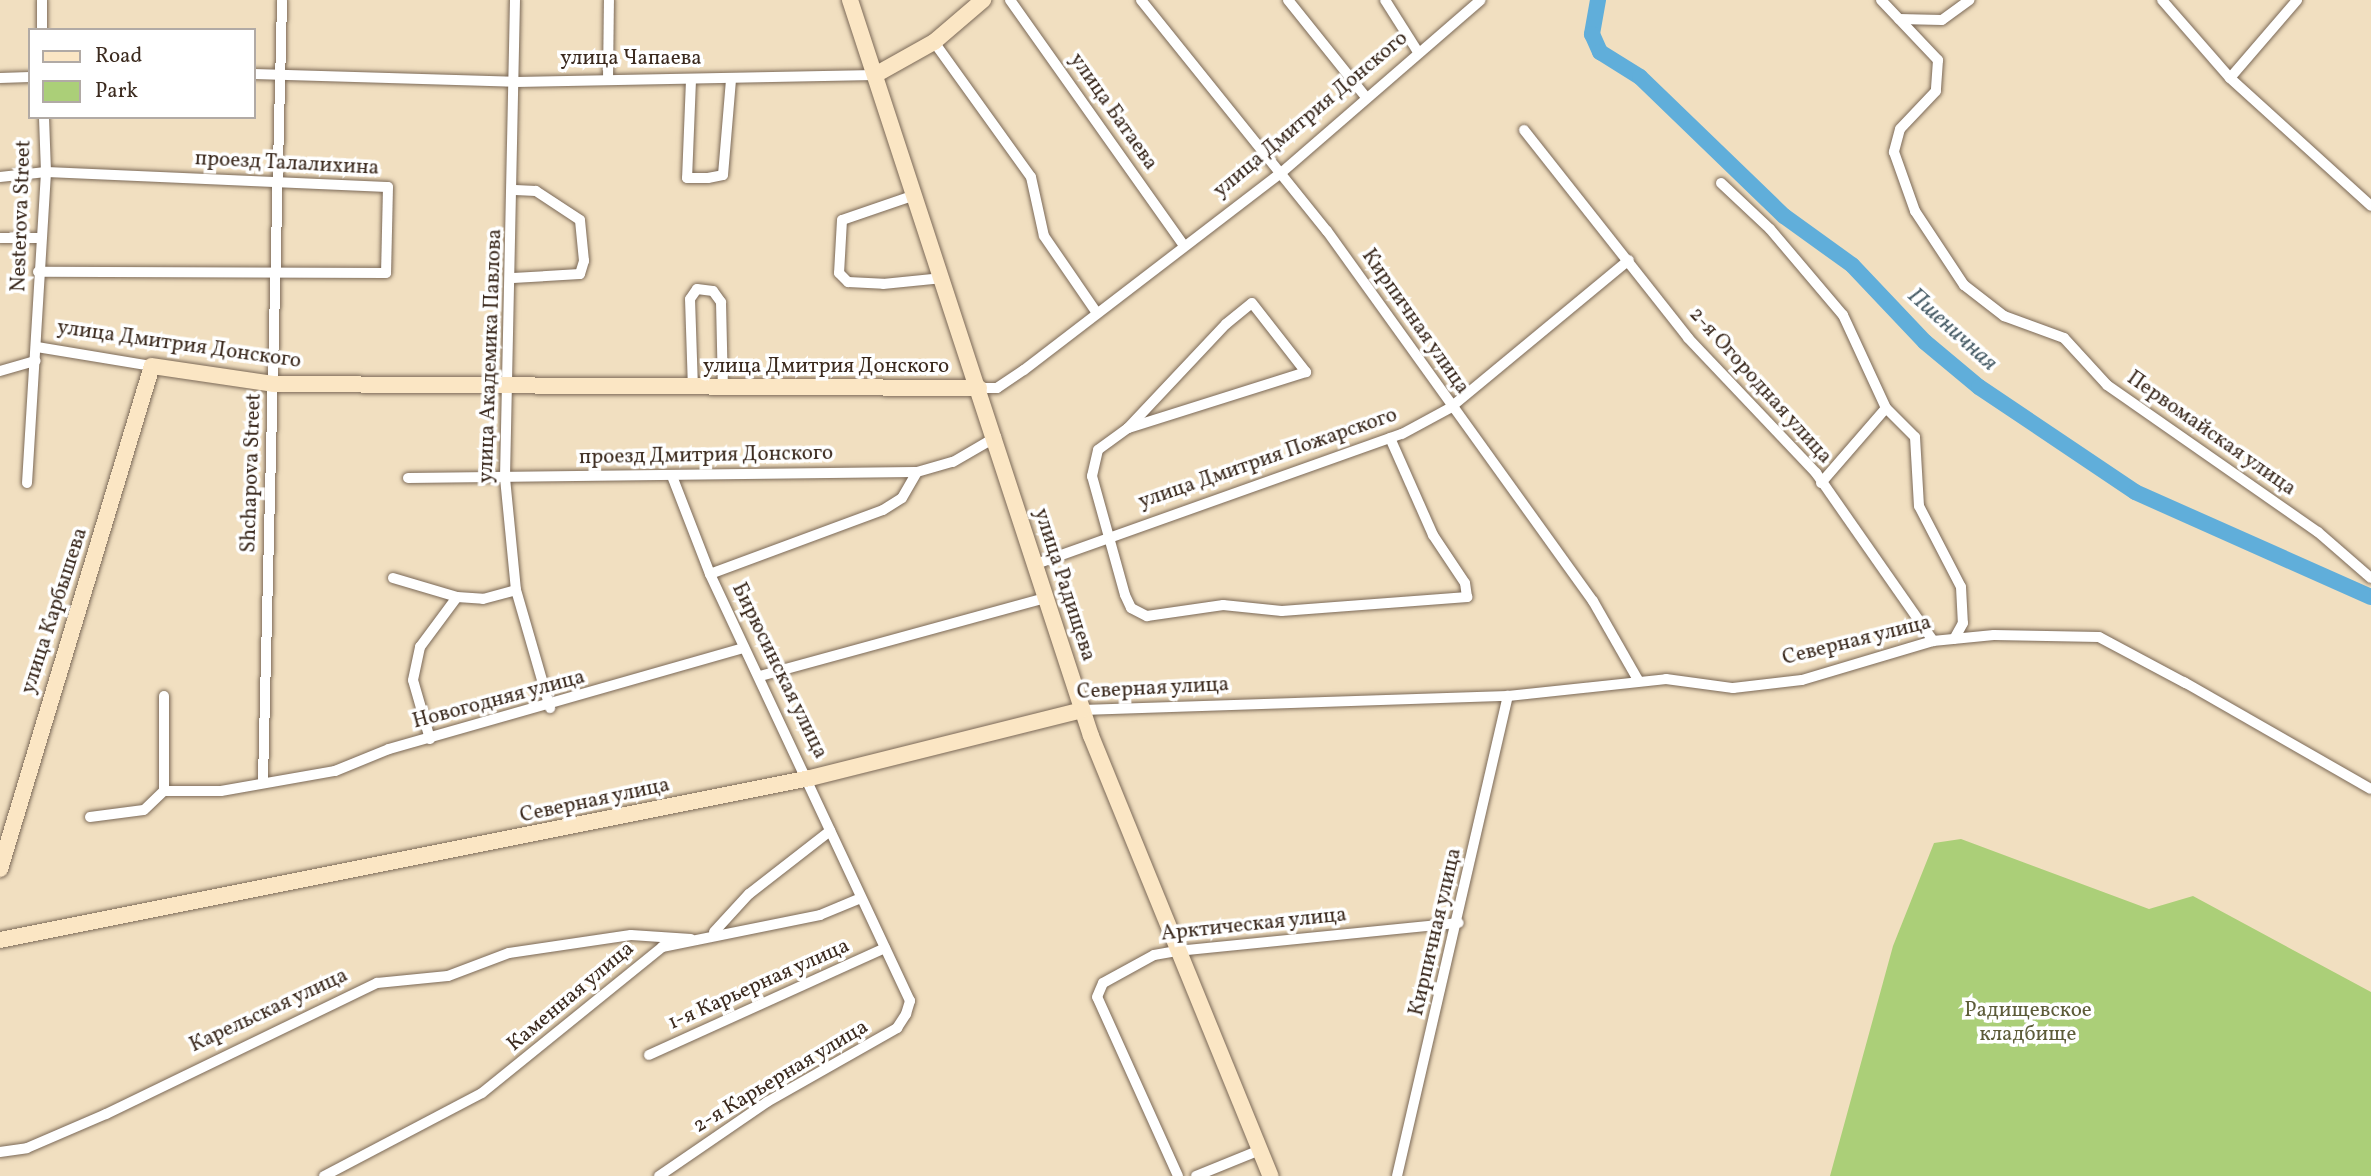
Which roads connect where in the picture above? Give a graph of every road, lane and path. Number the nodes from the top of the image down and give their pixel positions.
1 (42, 0) edge
2 (282, 0) edge
3 (515, 0) edge
4 (609, 0) edge
5 (850, 0) edge
6 (984, 0) edge
7 (1010, 0) edge
8 (1141, 0) edge
9 (1288, 0) edge
10 (1385, 0) edge
11 (1481, 0) edge
12 (1881, 0) edge
13 (1970, 0) edge
14 (2162, 0) edge
15 (2297, 0) edge
16 (1899, 19) junction
17 (42, 28) edge
18 (934, 42) junction
19 (1418, 52) junction
20 (256, 74) edge
21 (279, 75) junction
22 (875, 75) junction
23 (28, 77) edge
24 (0, 78) edge
25 (608, 78) junction
26 (2230, 78) junction
27 (731, 79) junction
28 (691, 80) junction
29 (516, 82) junction
30 (1364, 96) junction
31 (44, 119) edge
32 (1524, 130) dead end
33 (46, 172) junction
34 (1280, 173) junction
35 (0, 177) edge
36 (277, 181) junction
37 (1721, 183) dead end
38 (515, 190) junction
39 (915, 195) junction
40 (2371, 206) edge
41 (0, 238) edge
42 (38, 238) junction
43 (1184, 246) junction
44 (1629, 260) junction
45 (38, 272) junction
46 (276, 273) junction
47 (513, 278) junction
48 (943, 278) junction
49 (1097, 313) junction
50 (37, 347) junction
51 (36, 361) junction
52 (152, 366) junction
53 (0, 371) edge
54 (274, 384) junction
55 (509, 387) junction
56 (979, 388) junction
57 (693, 389) junction
58 (723, 389) junction
59 (1451, 408) junction
60 (1886, 408) junction
61 (1128, 428) junction
62 (996, 437) junction
63 (1390, 438) junction
64 (917, 472) junction
65 (672, 475) junction
66 (408, 478) dead end
67 (505, 478) junction
68 (27, 483) dead end
69 (1821, 483) junction
70 (1109, 536) junction
71 (1036, 564) junction
72 (710, 574) junction
73 (393, 578) dead end
74 (2371, 578) edge
75 (516, 590) junction
76 (457, 597) junction
77 (1046, 598) junction
78 (1954, 639) junction
79 (1933, 641) junction
80 (744, 648) junction
81 (760, 676) junction
82 (1638, 680) junction
83 (164, 696) dead end
84 (1508, 696) junction
85 (551, 708) junction
86 (1082, 710) junction
87 (430, 739) junction
88 (810, 778) junction
89 (263, 780) junction
90 (2371, 789) edge
91 (164, 791) junction
92 (90, 817) dead end
93 (830, 831) junction
94 (0, 869) edge
95 (861, 898) junction
96 (1459, 923) junction
97 (714, 932) junction
98 (691, 939) junction
99 (0, 940) edge
100 (885, 948) junction
101 (1177, 951) junction
102 (910, 1001) joint
103 (649, 1055) dead end
104 (1260, 1150) junction
105 (0, 1152) edge
106 (324, 1176) edge
107 (659, 1176) edge
108 (1178, 1176) edge
109 (1196, 1176) edge
110 (1271, 1176) edge
111 (1397, 1176) edge

1 - 17 street
2 - 21 street, Shchapova Street
3 - 29 street, улица Академика Павлова
4 - 25 street
5 - 22 main road, улица Радищева
6 - 18 main road, улица Чапаева
7 - 43 street, улица Батаева
8 - 34 street, Кирпичная улица
9 - 30 street
10 - 19 street
11 - 19 street, улица Дмитрия Донского
12 - 16 street, Первомайская улица
13 - 16 street
14 - 26 street
15 - 26 street
16 - 74 street, Первомайская улица
18 - 22 main road, улица Чапаева
18 - 49 street
19 - 30 street, улица Дмитрия Донского
20 - 21 street, улица Чапаева
21 - 29 street, улица Чапаева
21 - 36 street, Shchapova Street
22 - 27 street, улица Чапаева
22 - 39 main road, улица Радищева
23 - 24 street
25 - 28 street, улица Чапаева
25 - 29 street, улица Чапаева
26 - 40 street
27 - 28 street, улица Чапаева
27 - 28 street
29 - 38 street, улица Академика Павлова
30 - 34 street, улица Дмитрия Донского
31 - 33 street, Nesterova Street
32 - 44 street, 2-я Огородная улица
33 - 35 street, проезд Талалихина
33 - 36 street, проезд Талалихина
33 - 42 street, Nesterova Street
34 - 43 street, улица Дмитрия Донского
34 - 59 street, Кирпичная улица
36 - 46 street, Shchapova Street
36 - 46 street, проезд Талалихина
37 - 60 street
38 - 47 street, улица Академика Павлова
38 - 47 street
39 - 48 main road, улица Радищева
39 - 48 street
41 - 42 street
42 - 45 street, Nesterova Street
43 - 49 street, улица Дмитрия Донского
44 - 59 street, улица Дмитрия Пожарского
44 - 69 street, 2-я Огородная улица
45 - 46 street, проезд Талалихина
45 - 50 street, Nesterova Street
46 - 54 street, Shchapova Street
47 - 55 street, улица Академика Павлова
48 - 56 main road, улица Радищева
49 - 56 street, улица Дмитрия Донского
50 - 51 street, Nesterova Street
50 - 52 street, улица Дмитрия Донского
51 - 53 street
51 - 68 street, Nesterova Street
52 - 54 main road, улица Дмитрия Донского
52 - 94 main road, улица Карбышева
54 - 55 main road, улица Дмитрия Донского
54 - 89 street, Shchapova Street
55 - 57 main road, улица Дмитрия Донского
55 - 67 street, улица Академика Павлова
56 - 58 main road, улица Дмитрия Донского
56 - 62 main road, улица Радищева
57 - 58 main road, улица Дмитрия Донского
57 - 58 street
59 - 63 street, улица Дмитрия Пожарского
59 - 82 street, Кирпичная улица
60 - 69 street
60 - 78 street
61 - 61 street
61 - 70 street
62 - 64 street, проезд Дмитрия Донского
62 - 71 main road, улица Радищева
63 - 70 street, улица Дмитрия Пожарского
63 - 70 street
64 - 65 street, проезд Дмитрия Донского
64 - 72 street, Бирюсинская улица
65 - 67 street, проезд Дмитрия Донского
65 - 72 street
66 - 67 street, проезд Дмитрия Донского
67 - 75 street, улица Академика Павлова
69 - 79 street, 2-я Огородная улица
70 - 71 street, улица Дмитрия Пожарского
71 - 77 main road, улица Радищева
72 - 80 street, Бирюсинская улица
73 - 76 street
75 - 76 street
75 - 85 street, улица Академика Павлова
76 - 87 street
77 - 81 street
77 - 86 main road, улица Радищева
78 - 79 street, Северная улица
78 - 90 street, Северная улица
79 - 82 street, Северная улица
80 - 81 street, Бирюсинская улица
80 - 85 street, Новогодняя улица
81 - 88 street, Бирюсинская улица
82 - 84 street, Северная улица
83 - 91 street
84 - 86 street, Северная улица
84 - 96 street, Кирпичная улица
85 - 87 street, Новогодняя улица
86 - 88 main road, Северная улица
86 - 101 main road, улица Радищева
87 - 89 street, Новогодняя улица
88 - 93 street, Бирюсинская улица
88 - 99 main road, Северная улица
89 - 91 street, Новогодняя улица
91 - 92 street
93 - 95 street, Бирюсинская улица
93 - 97 street
95 - 97 street, Каменная улица
95 - 100 street, Бирюсинская улица
96 - 101 street, Арктическая улица
96 - 111 street, Кирпичная улица
97 - 98 street, Каменная улица
98 - 105 street, Карельская улица
98 - 106 street, Каменная улица
100 - 102 street, Бирюсинская улица
100 - 103 street, 1-я Карьерная улица
101 - 104 main road, улица Радищева
101 - 108 street, Арктическая улица
102 - 107 street, 2-я Карьерная улица
104 - 109 street
104 - 110 main road, улица Радищева

